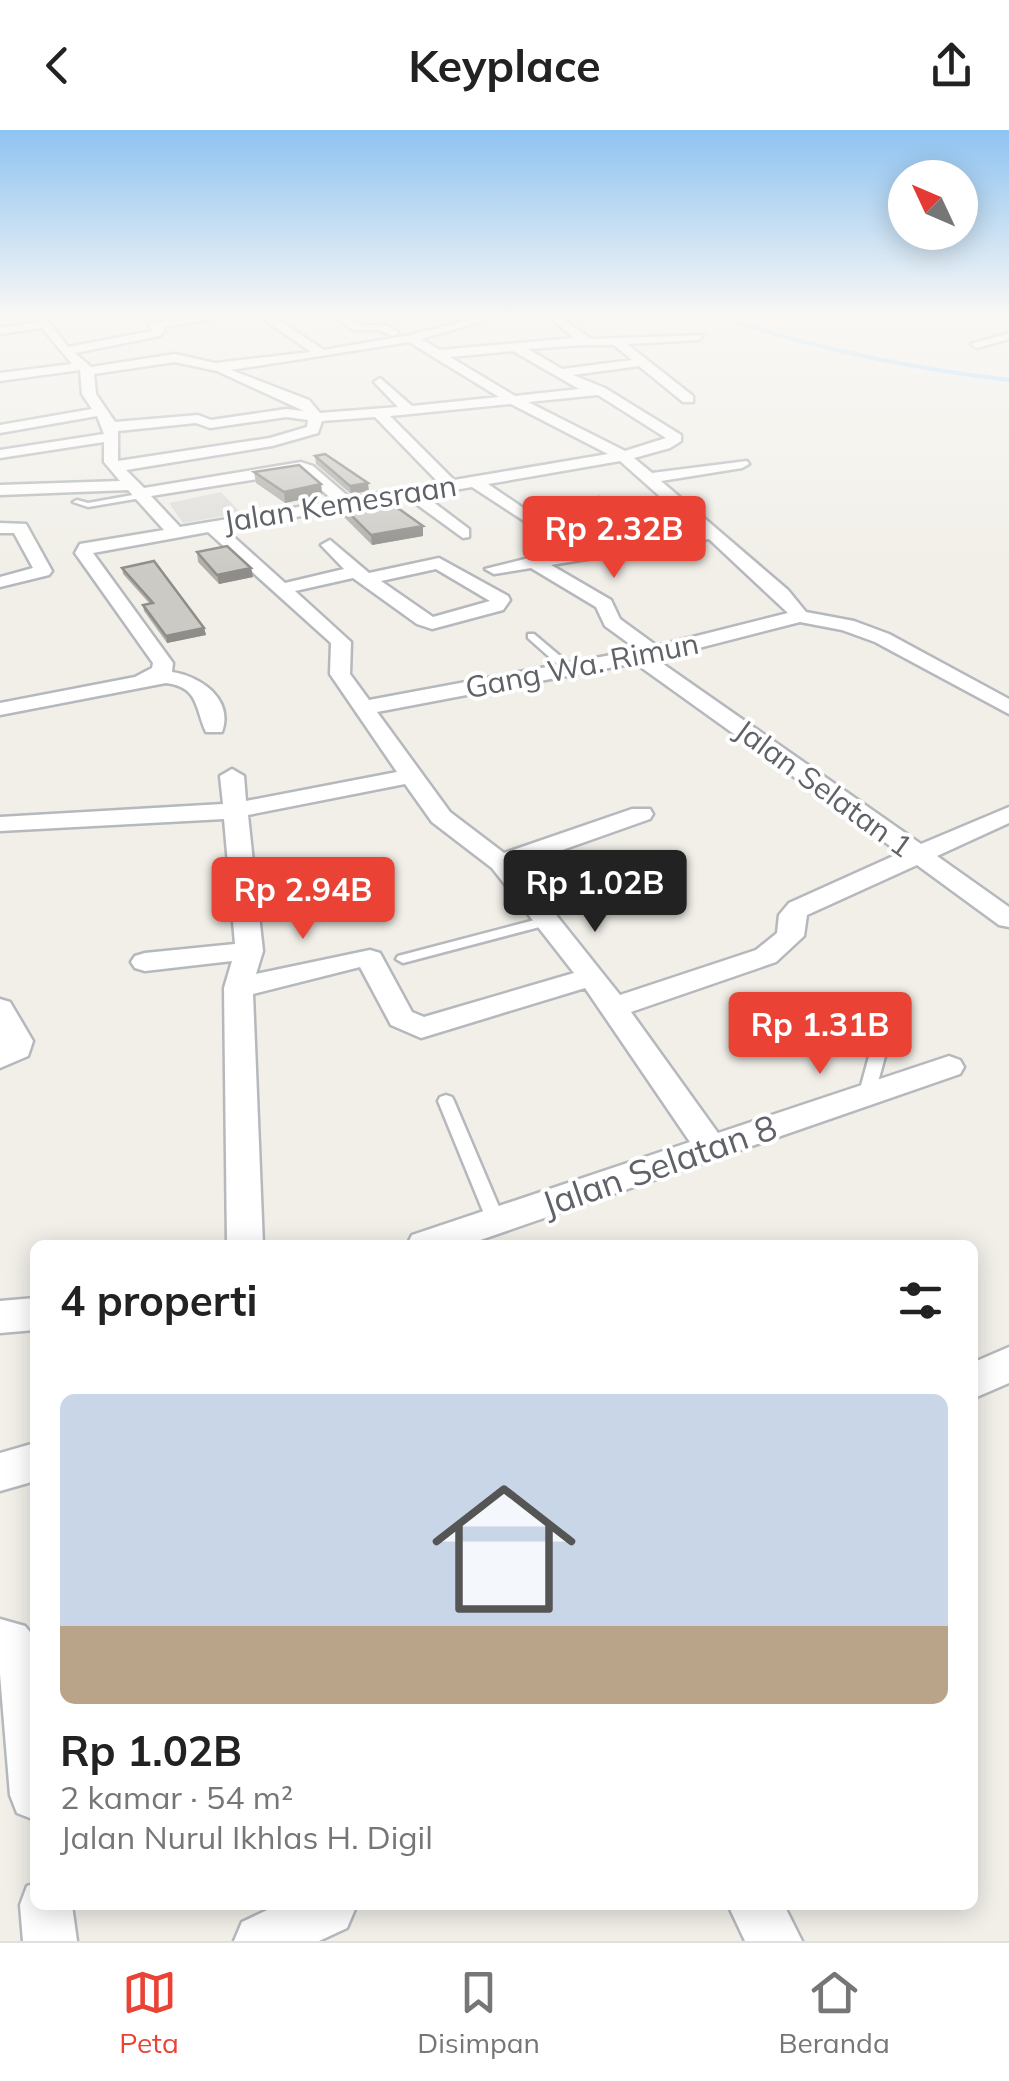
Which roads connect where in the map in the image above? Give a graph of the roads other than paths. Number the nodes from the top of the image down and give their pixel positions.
1 (94, 402) edge
2 (300, 402) edge
3 (400, 402) edge
4 (485, 402) edge
5 (516, 402) edge
6 (614, 402) edge
7 (408, 409) junction
8 (378, 412) junction
9 (316, 417) junction
10 (107, 423) junction
11 (6, 432) edge
12 (259, 444) junction
13 (0, 454) edge
14 (623, 456) junction
15 (742, 464) dead end
16 (115, 467) junction
17 (295, 468) junction
18 (649, 478) junction
19 (474, 482) junction
20 (450, 485) junction
21 (0, 490) edge
22 (139, 491) junction
23 (410, 491) junction
24 (77, 502) dead end
25 (344, 502) junction
26 (599, 503) dead end
27 (210, 524) junction
28 (0, 528) edge
29 (174, 530) junction
30 (463, 534) dead end
31 (712, 534) junction
32 (330, 545) dead end
33 (31, 555) junction
34 (533, 562) junction
35 (0, 566) edge
36 (494, 568) dead end
37 (75, 574) junction
38 (361, 575) junction
39 (0, 582) edge
40 (281, 589) junction
41 (0, 590) edge
42 (800, 616) junction
43 (531, 636) dead end
44 (647, 655) junction
45 (569, 669) junction
46 (153, 677) junction
47 (362, 708) junction
48 (1009, 708) edge
49 (0, 709) edge
50 (214, 728) dead end
51 (232, 776) dead end
52 (411, 776) junction
53 (234, 811) junction
54 (641, 814) dead end
55 (1009, 814) edge
56 (0, 824) edge
57 (920, 856) junction
58 (501, 863) junction
59 (321, 879) dead end
60 (242, 890) junction
61 (1009, 918) edge
62 (546, 920) junction
63 (249, 951) junction
64 (403, 960) dead end
65 (145, 962) dead end
66 (592, 976) junction
67 (238, 988) junction
68 (612, 1008) junction
69 (0, 1009) edge
70 (882, 1038) dead end
71 (0, 1058) edge
72 (949, 1067) dead end
73 (866, 1093) junction
74 (446, 1101) dead end
75 (711, 1148) junction
76 (496, 1220) junction
77 (245, 1240) edge
78 (439, 1240) edge
79 (30, 1314) edge
80 (0, 1317) edge
81 (30, 1463) edge
82 (0, 1472) edge
83 (0, 1642) edge
84 (30, 1700) edge
85 (47, 1910) edge
86 (328, 1910) dead end
87 (757, 1910) edge
88 (50, 1941) edge
89 (261, 1941) edge
90 (775, 1941) edge

1 - 10 street
2 - 9 street
3 - 7 street
4 - 7 street
5 - 14 street
6 - 14 street, Jalan Kemesraan
7 - 8 street
8 - 9 street
8 - 20 street
9 - 10 street
9 - 12 street
10 - 11 street
10 - 13 street
10 - 16 street
12 - 16 street
12 - 17 street
14 - 18 street
14 - 19 street, Jalan Kemesraan
15 - 18 street
16 - 22 street
17 - 22 street
17 - 25 street
18 - 31 street
19 - 20 street, Jalan Kemesraan
19 - 26 street
20 - 23 street, Jalan Kemesraan
21 - 22 street
22 - 24 lane
22 - 29 street
23 - 25 street, Jalan Kemesraan
23 - 30 street
25 - 27 street, Jalan Kemesraan
27 - 29 street, Jalan Kemesraan
27 - 40 street
28 - 33 street
29 - 37 street, Jalan Kemesraan
31 - 34 street
31 - 42 street
32 - 38 street
33 - 35 street
33 - 37 street
33 - 39 street
34 - 36 street
34 - 44 street, Jalan Selatan 1
37 - 41 street
37 - 46 street
38 - 38 street
38 - 40 street
40 - 47 street
42 - 44 street, Gang Wa. Rimun
42 - 48 street
43 - 45 lane
44 - 45 street, Gang Wa. Rimun
44 - 57 street, Jalan Selatan 1
45 - 47 street, Gang Wa. Rimun
46 - 49 street
46 - 50 street
47 - 52 street
51 - 53 street
52 - 53 street
52 - 58 street
53 - 56 street
53 - 60 street
54 - 58 street
55 - 57 street
57 - 61 street, Jalan Selatan 1
57 - 68 street
58 - 62 street
59 - 60 street
60 - 63 street
62 - 64 lane
62 - 66 street
63 - 65 street
63 - 67 street
66 - 67 street
66 - 68 street
67 - 77 street
68 - 75 street
69 - 71 street
70 - 73 lane
72 - 73 street, Jalan Selatan 8
73 - 75 street, Jalan Selatan 8
74 - 76 lane
75 - 76 street, Jalan Selatan 8
76 - 78 street, Jalan Selatan 8
79 - 80 street
81 - 82 street
83 - 84 street
85 - 88 street
86 - 89 street
87 - 90 street

